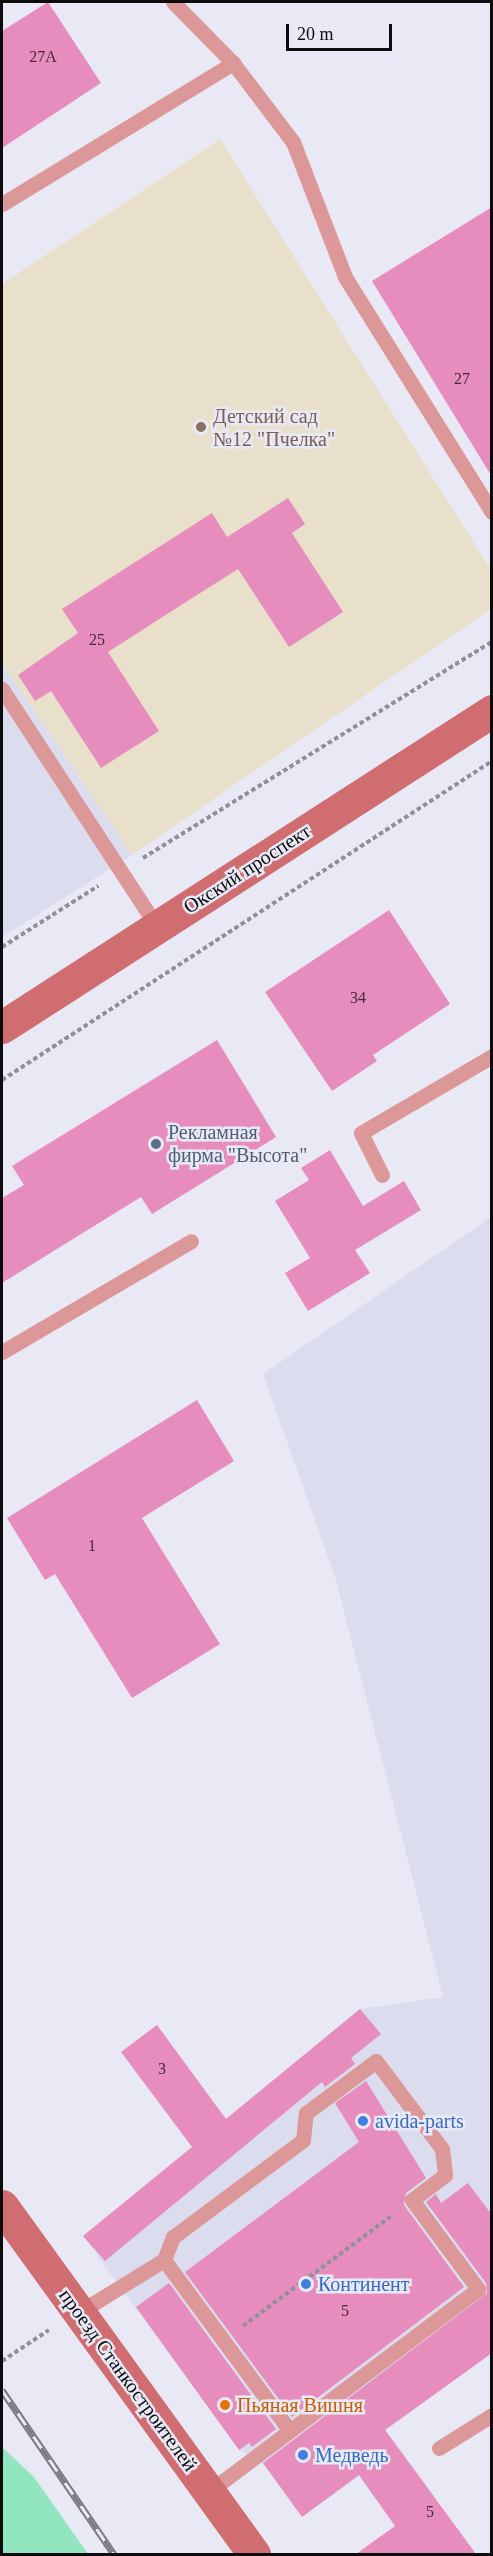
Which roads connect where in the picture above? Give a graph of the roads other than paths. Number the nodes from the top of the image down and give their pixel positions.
1 (173, 2) edge
2 (233, 63) junction
3 (2, 204) edge
4 (492, 512) edge
5 (2, 688) edge
6 (492, 711) edge
7 (157, 927) junction
8 (2, 1027) edge
9 (492, 1056) edge
10 (382, 1175) dead end
11 (191, 1241) dead end
12 (2, 1352) edge
13 (2, 2206) edge
14 (164, 2259) junction
15 (81, 2311) junction
16 (492, 2415) edge
17 (290, 2431) junction
18 (438, 2448) dead end
19 (209, 2492) junction
20 (254, 2554) edge

1 - 2 lane
2 - 3 lane
2 - 4 lane
5 - 7 lane
6 - 7 main road, Окский проспект
7 - 8 main road, Окский проспект
9 - 10 lane
11 - 12 lane
13 - 15 main road, проезд Станкостроителей
14 - 15 lane
14 - 17 lane
14 - 17 lane
15 - 19 main road, проезд Станкостроителей
16 - 18 lane
17 - 19 lane
19 - 20 main road, проезд Станкостроителей

